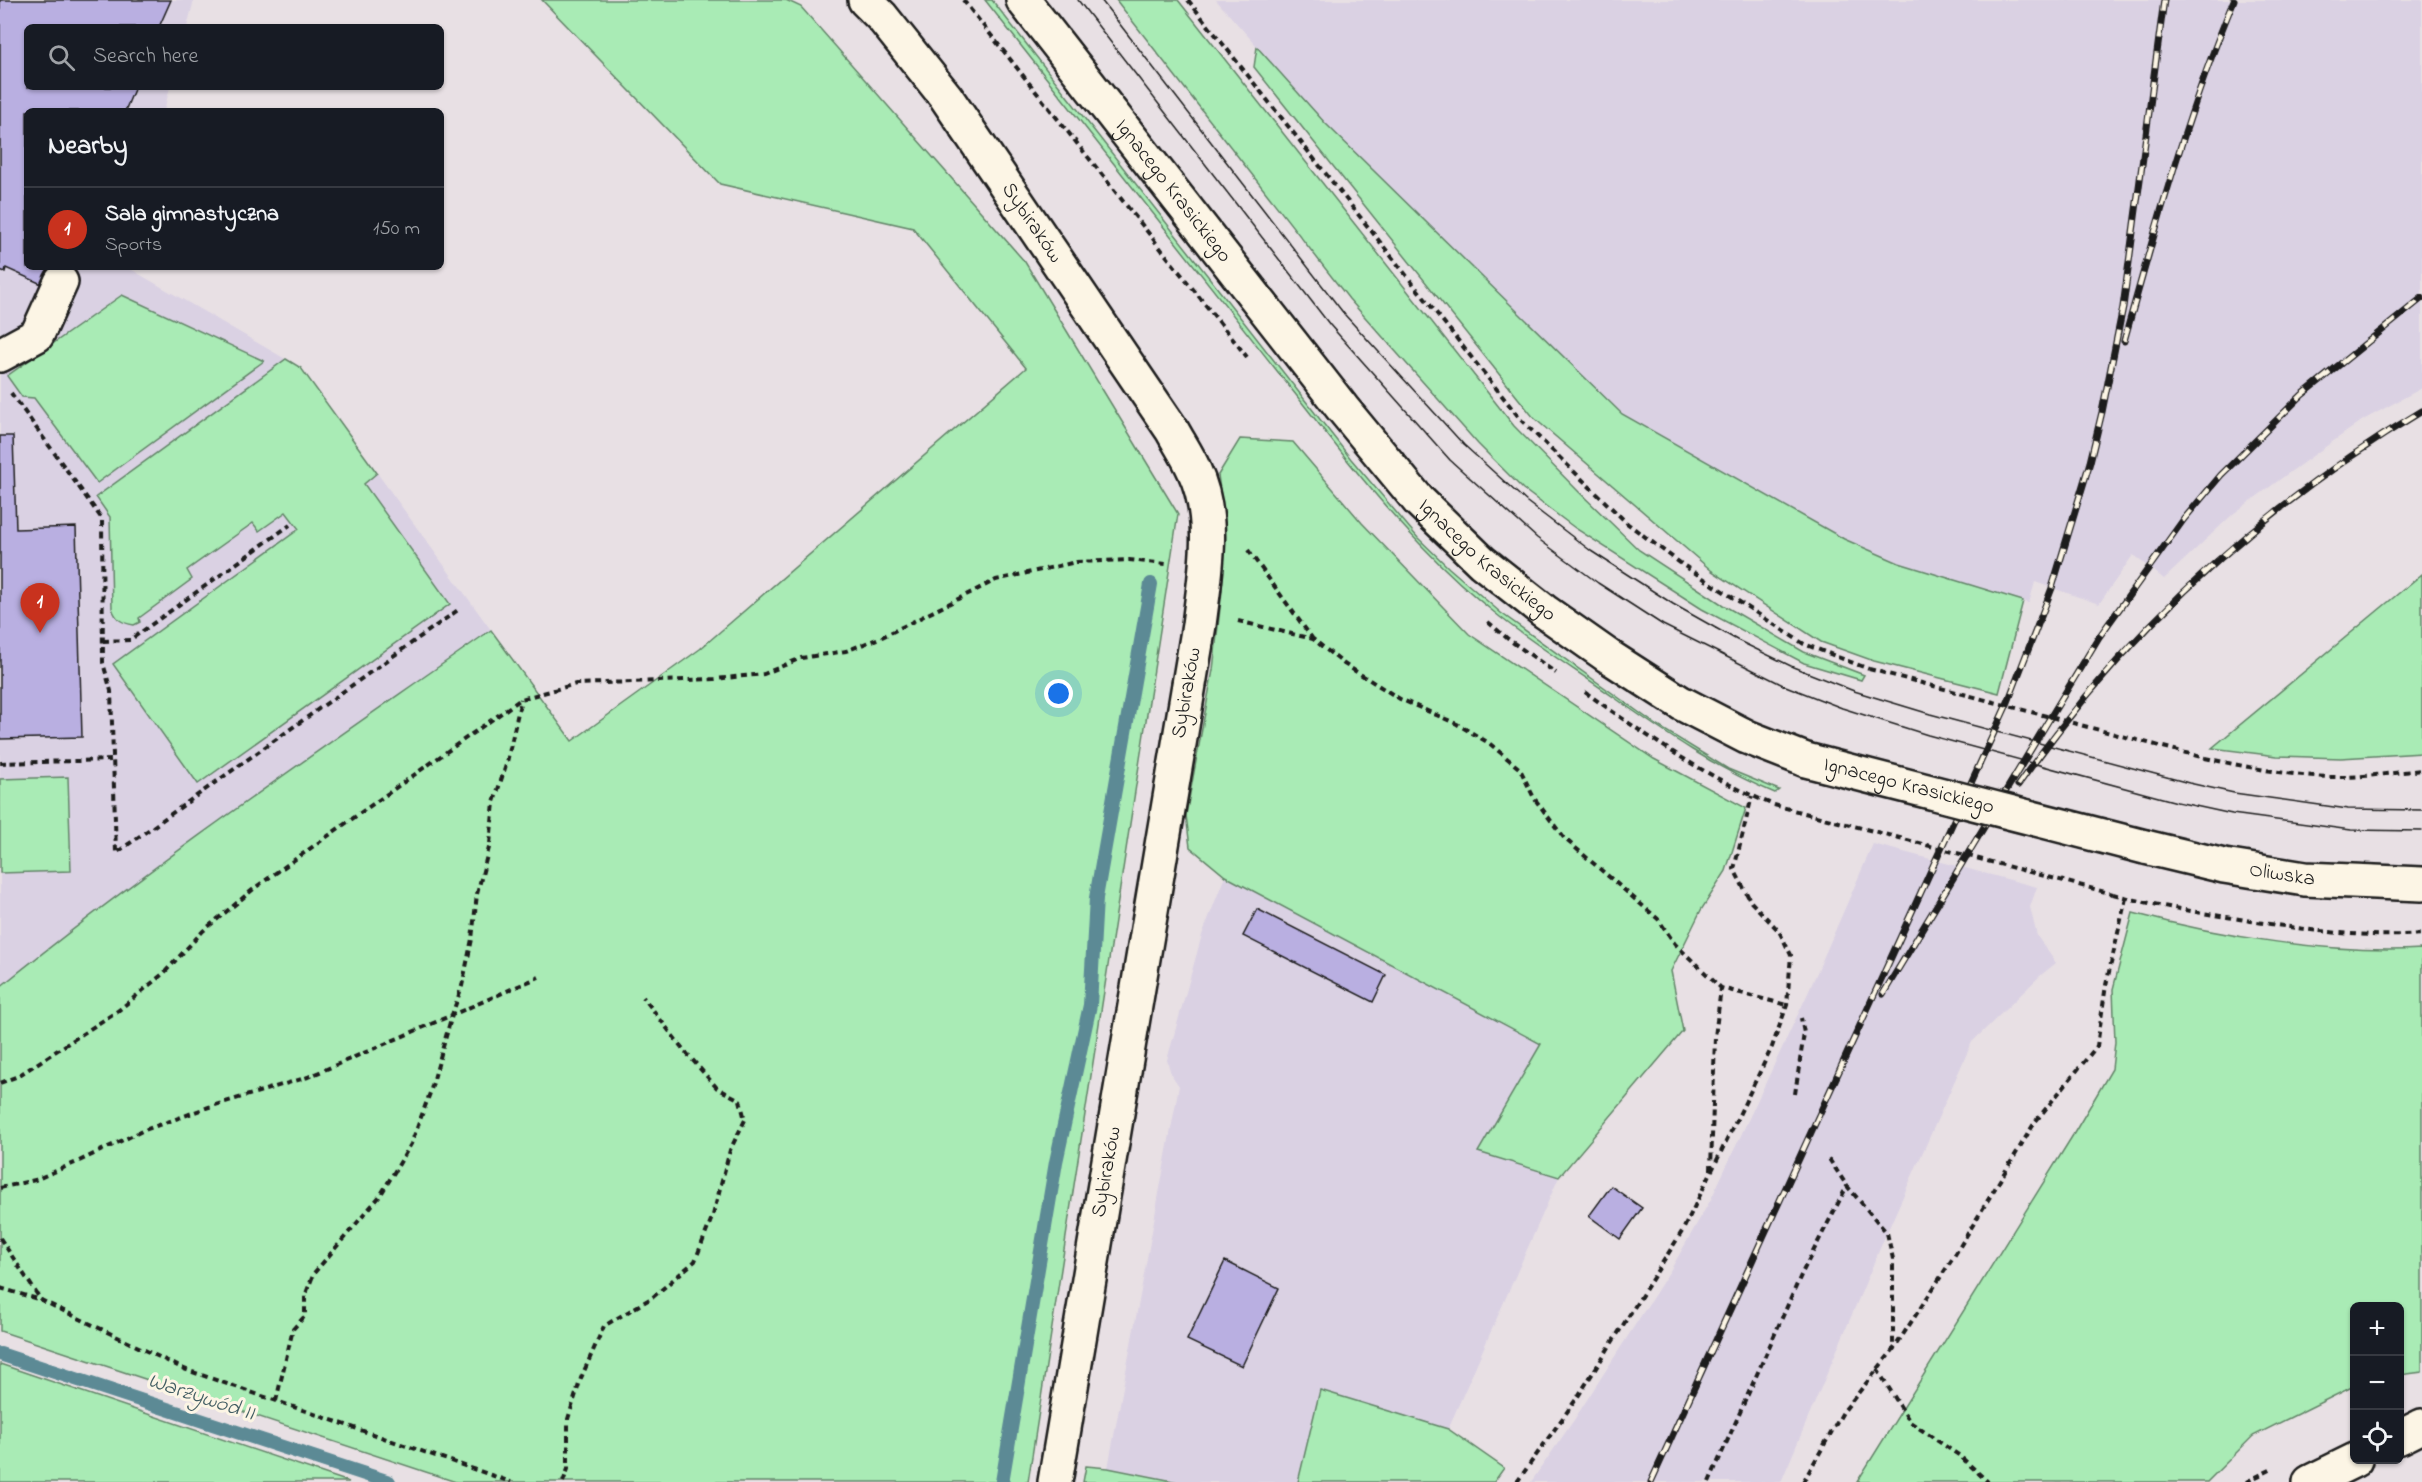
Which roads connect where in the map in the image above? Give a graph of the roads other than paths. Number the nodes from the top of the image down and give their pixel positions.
1 (865, 0) edge
2 (1023, 0) edge
3 (61, 282) dead end
4 (0, 355) edge
5 (2145, 847) joint
6 (2422, 884) edge
7 (2422, 1426) edge
8 (2404, 1435) edge
9 (2350, 1462) edge
10 (1055, 1482) edge
11 (2310, 1482) edge

1 - 10 street, Sybiraków
2 - 5 street, Ignacego Krasickiego, bridge
3 - 4 street
5 - 6 street, Oliwska
7 - 8 street
9 - 11 street

